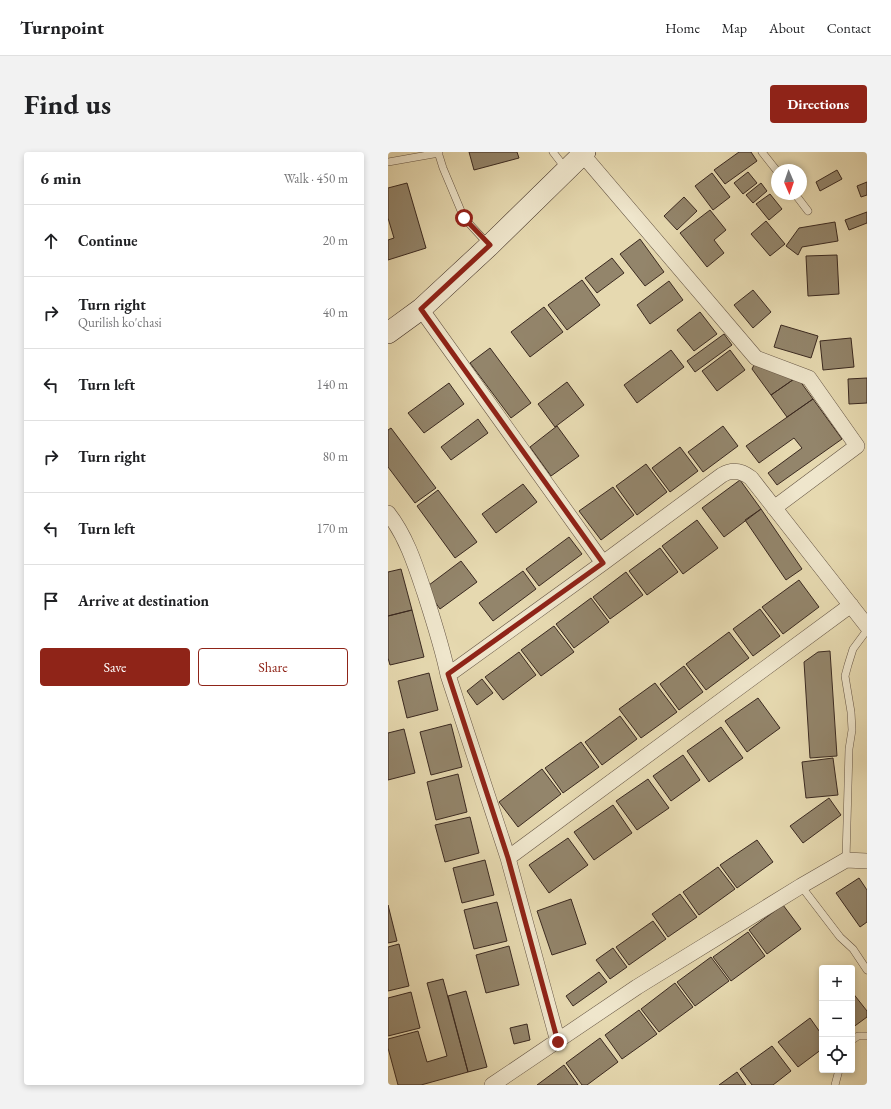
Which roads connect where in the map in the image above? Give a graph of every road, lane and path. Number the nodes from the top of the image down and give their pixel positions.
1 (439, 152) edge
2 (553, 152) edge
3 (762, 152) edge
4 (584, 154) edge
5 (388, 162) edge
6 (771, 164) edge
7 (567, 170) junction
8 (800, 200) edge
9 (808, 211) dead end
10 (490, 245) junction
11 (421, 309) junction
12 (388, 333) edge
13 (774, 508) junction
14 (388, 513) edge
15 (603, 563) junction
16 (851, 605) junction
17 (867, 626) edge
18 (867, 630) edge
19 (448, 674) junction
20 (508, 858) junction
21 (846, 860) junction
22 (867, 861) edge
23 (801, 886) junction
24 (867, 970) edge
25 (867, 1036) edge
26 (855, 1038) edge
27 (558, 1042) junction
28 (838, 1073) edge
29 (492, 1085) edge
30 (835, 1085) edge

1 - 5 lane
1 - 10 lane
2 - 7 lane
3 - 6 lane
4 - 7 street
4 - 13 street
7 - 10 street
8 - 9 lane
10 - 11 street
11 - 12 street
11 - 15 street
13 - 15 street
13 - 16 street
14 - 19 street
15 - 19 street
16 - 17 street
16 - 20 street
18 - 21 lane
19 - 20 street
20 - 27 street
21 - 22 street
21 - 23 street
23 - 24 lane
23 - 27 street
25 - 26 lane
27 - 29 street
28 - 30 lane

